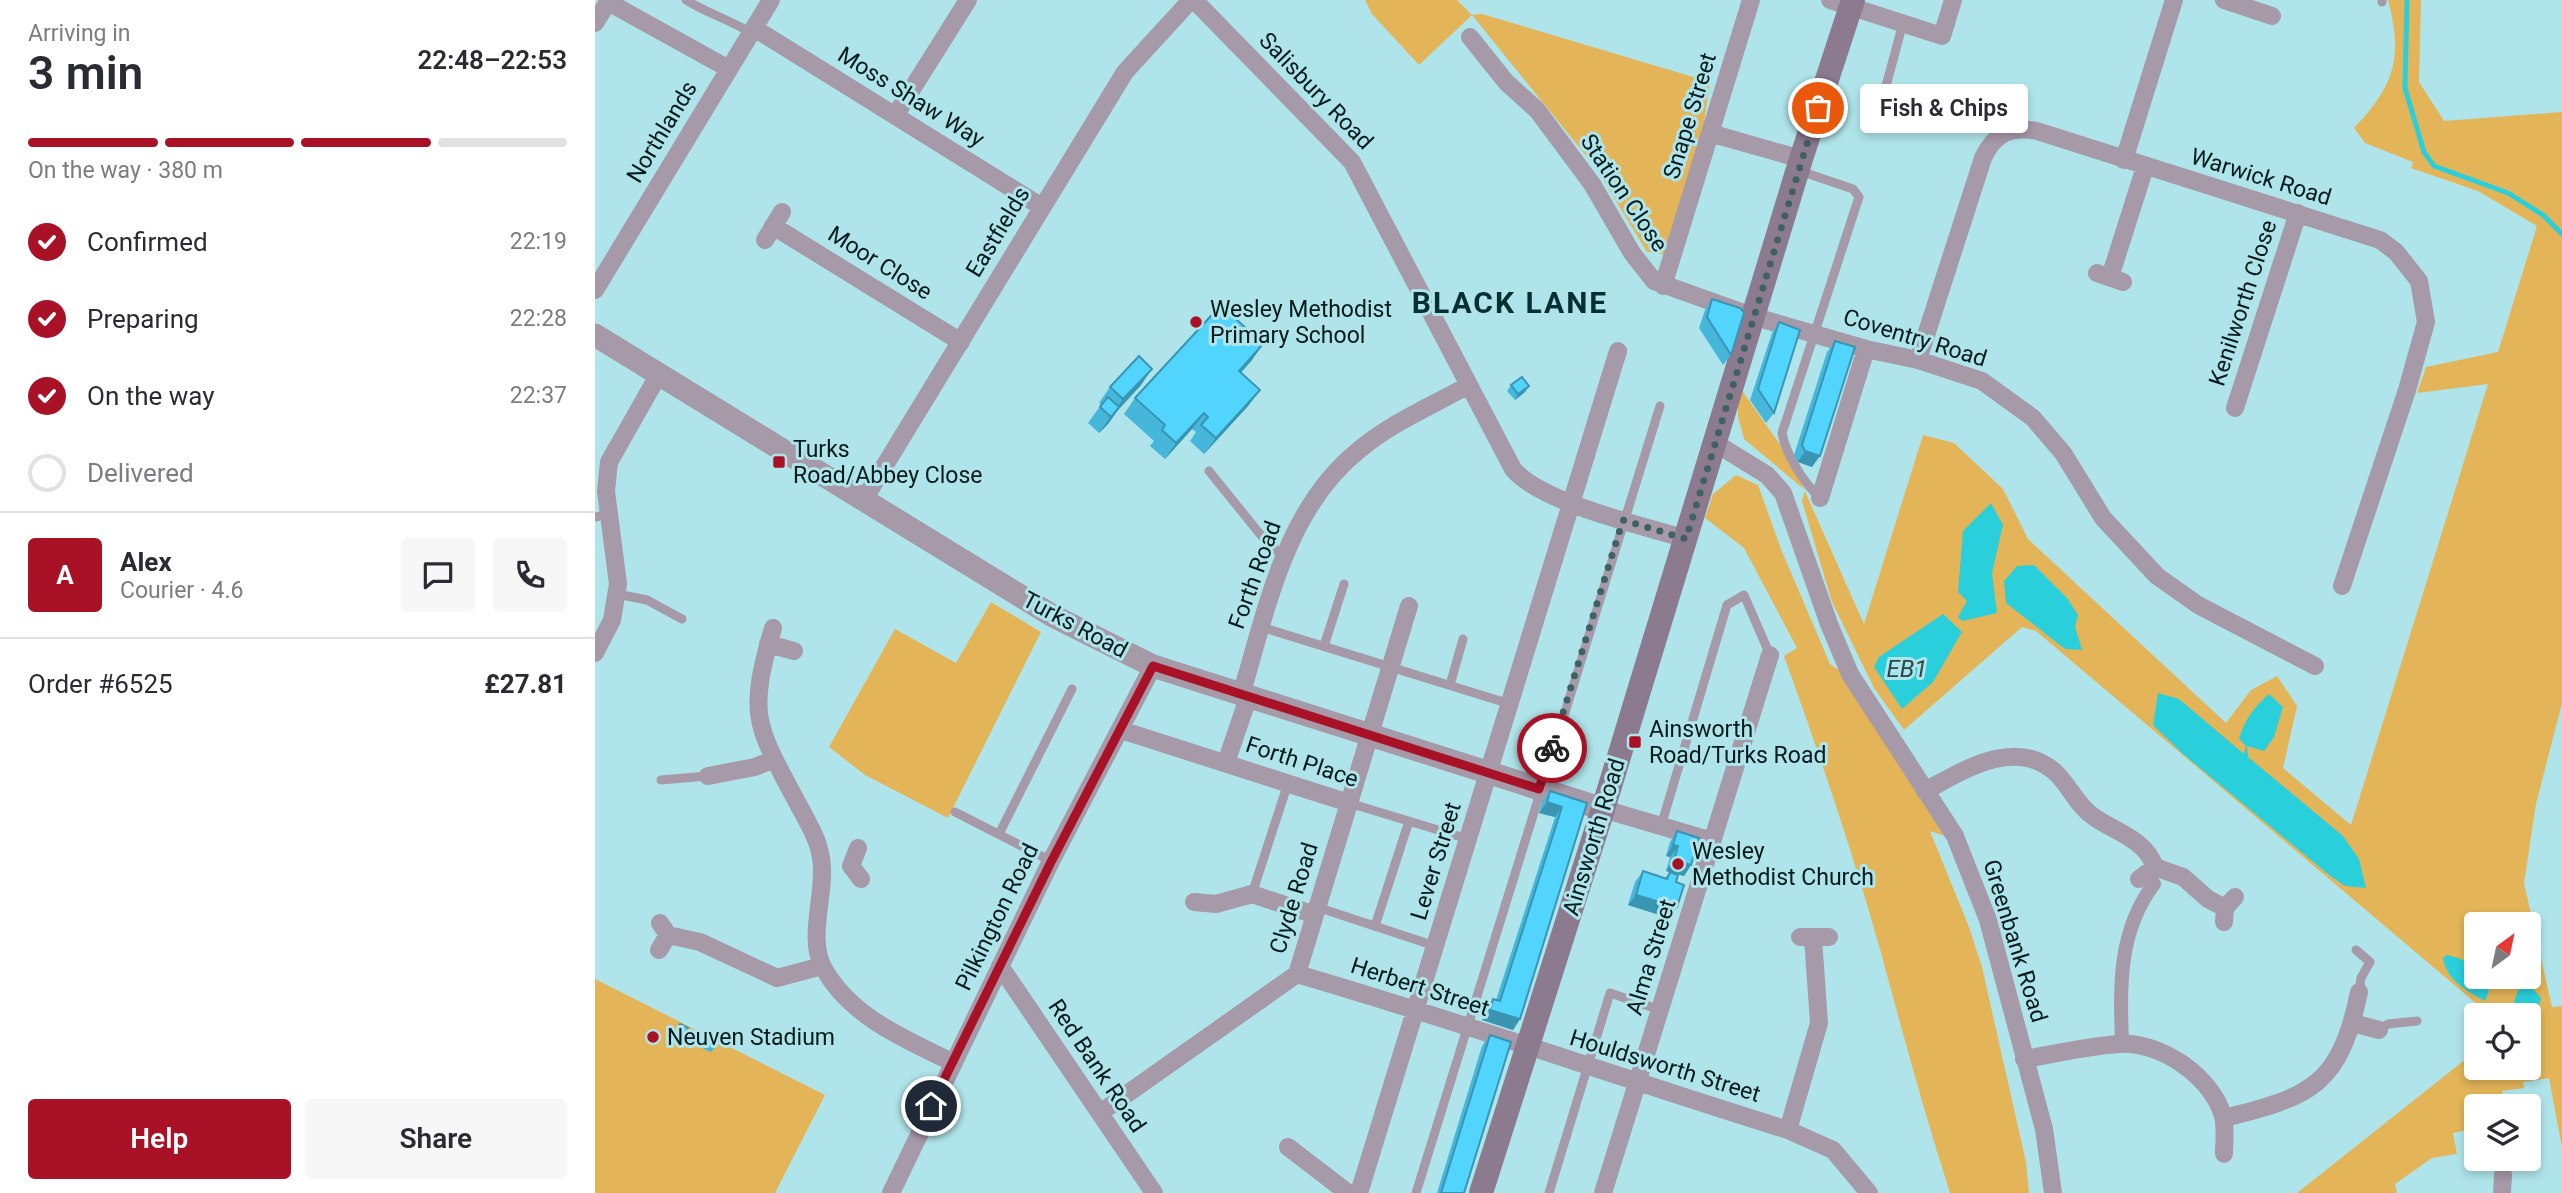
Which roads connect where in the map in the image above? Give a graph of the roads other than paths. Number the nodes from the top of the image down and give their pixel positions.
1 (686, 0) edge
2 (771, 0) edge
3 (968, 0) edge
4 (1193, 0) edge
5 (1751, 0) edge
6 (1953, 0) edge
7 (2174, 0) edge
8 (2224, 0) edge
9 (609, 1) edge
10 (1845, 2) edge
11 (2272, 16) dead end
12 (595, 23) edge
13 (1903, 23) junction
14 (753, 31) junction
15 (1470, 37) dead end
16 (729, 69) junction
17 (1886, 86) dead end
18 (895, 116) junction
19 (1710, 133) junction
20 (2124, 160) junction
21 (1800, 165) junction
22 (2145, 167) junction
23 (1042, 207) junction
24 (2298, 213) junction
25 (773, 226) dead end
26 (2110, 277) dead end
27 (1663, 286) junction
28 (595, 290) edge
29 (1752, 316) junction
30 (595, 334) edge
31 (1815, 335) junction
32 (961, 342) junction
33 (1866, 349) junction
34 (1618, 351) dead end
35 (1918, 360) junction
36 (659, 374) junction
37 (1469, 385) junction
38 (1660, 406) dead end
39 (2235, 408) dead end
40 (1715, 443) junction
41 (1209, 471) dead end
42 (1820, 498) joint
43 (863, 501) junction
44 (1572, 503) junction
45 (602, 516) edge
46 (1623, 520) junction
47 (1686, 539) junction
48 (1284, 556) junction
49 (1345, 584) dead end
50 (2341, 586) dead end
51 (617, 594) junction
52 (1409, 606) dead end
53 (682, 619) dead end
54 (1261, 626) junction
55 (1463, 639) dead end
56 (1324, 646) junction
57 (794, 651) dead end
58 (595, 653) edge
59 (1770, 655) joint
60 (1153, 666) junction
61 (2315, 666) dead end
62 (1390, 667) junction
63 (1450, 685) junction
64 (1072, 689) dead end
65 (1244, 697) junction
66 (1510, 704) junction
67 (1121, 730) junction
68 (1369, 735) junction
69 (774, 759) junction
70 (1226, 763) junction
71 (1489, 774) junction
72 (708, 776) joint
73 (661, 780) dead end
74 (1288, 783) junction
75 (1539, 789) junction
76 (1926, 791) junction
77 (1349, 803) junction
78 (1603, 809) junction
79 (955, 812) dead end
80 (1409, 821) junction
81 (1661, 826) junction
82 (999, 834) junction
83 (1468, 839) junction
84 (1712, 841) junction
85 (858, 848) dead end
86 (1051, 862) junction
87 (822, 866) junction
88 (2147, 873) junction
89 (1252, 894) junction
90 (1194, 902) dead end
91 (2228, 909) dead end
92 (1316, 911) junction
93 (1375, 926) junction
94 (662, 936) dead end
95 (1814, 937) dead end
96 (1435, 946) junction
97 (2357, 950) dead end
98 (822, 966) junction
99 (1000, 966) junction
100 (1297, 974) junction
101 (2359, 992) joint
102 (1416, 1009) junction
103 (1660, 1010) junction
104 (2417, 1021) dead end
105 (2353, 1023) junction
106 (1467, 1027) junction
107 (2379, 1030) joint
108 (2122, 1043) junction
109 (1527, 1048) junction
110 (2024, 1059) junction
111 (952, 1062) junction
112 (1588, 1067) junction
113 (1637, 1083) junction
114 (1100, 1113) junction
115 (2224, 1118) junction
116 (1788, 1130) junction
117 (1288, 1147) dead end
118 (2224, 1154) dead end
119 (891, 1193) edge
120 (1154, 1193) edge
121 (1348, 1193) edge
122 (1359, 1193) edge
123 (1416, 1193) edge
124 (1481, 1193) edge
125 (1549, 1193) edge
126 (1603, 1193) edge
127 (1869, 1193) edge
128 (2053, 1193) edge

1 - 14 lane
2 - 14 street, Northlands
3 - 18 street
4 - 23 street, Eastfields
4 - 37 street, Salisbury Road
5 - 19 street, Snape Street
6 - 13 street
7 - 20 street
8 - 11 street
9 - 12 street
9 - 16 street
10 - 13 street
10 - 21 main road, Ainsworth Road
13 - 17 lane
14 - 16 street, Northlands
14 - 18 street, Moss Shaw Way
15 - 27 street, Station Close
16 - 28 street, Northlands
18 - 23 street, Moss Shaw Way
19 - 21 street
19 - 27 street, Snape Street
20 - 22 street, Warwick Road
20 - 35 street, Warwick Road
21 - 29 main road, Ainsworth Road
21 - 31 lane
22 - 24 street, Warwick Road
22 - 26 street
23 - 32 street, Eastfields
24 - 39 street, Kenilworth Close
24 - 50 street, Warwick Road
25 - 32 street, Moor Close
27 - 29 street, Station Close
29 - 31 street, Coventry Road
29 - 40 main road, Ainsworth Road
30 - 36 street, Turks Road
31 - 33 street, Coventry Road
31 - 42 lane
32 - 43 street, Eastfields
33 - 35 street, Coventry Road
33 - 42 street
34 - 44 street, Lever Street
35 - 61 street, Coventry Road
36 - 43 street, Turks Road
36 - 45 street
37 - 44 street, Salisbury Road
37 - 48 street, Forth Road
38 - 46 lane
40 - 47 main road, Ainsworth Road
40 - 76 street, Greenbank Road
41 - 48 lane
43 - 60 street, Turks Road
44 - 46 street, Salisbury Road
44 - 66 street, Lever Street
45 - 51 street
46 - 47 street, Salisbury Road
46 - 75 lane
47 - 78 main road, Ainsworth Road
48 - 54 street, Forth Road
49 - 56 lane
51 - 53 lane
51 - 58 street
52 - 62 street, Clyde Road
54 - 56 lane
54 - 65 street, Forth Road
55 - 63 lane
56 - 62 lane
57 - 69 street
59 - 81 lane
59 - 84 street, Alma Street
60 - 65 street, Turks Road
60 - 67 street, Pilkington Road
62 - 63 lane
62 - 68 street, Clyde Road
63 - 66 lane
64 - 82 lane
65 - 68 street, Turks Road
65 - 70 street, Forth Road
66 - 71 street, Lever Street
67 - 70 street, Forth Place
67 - 86 street, Pilkington Road
68 - 71 street, Turks Road
68 - 77 street, Clyde Road
69 - 72 street
69 - 87 street
70 - 74 street, Forth Place
71 - 75 street, Turks Road
71 - 83 street, Lever Street
72 - 73 lane
74 - 77 street, Forth Place
74 - 89 lane
75 - 78 street, Turks Road
75 - 106 lane
76 - 88 street
76 - 110 street, Greenbank Road
77 - 80 lane, Forth Place
77 - 92 street, Clyde Road
78 - 81 street
78 - 109 main road, Ainsworth Road
79 - 82 lane
80 - 83 lane, Forth Place
80 - 93 lane
81 - 84 street
82 - 86 lane
83 - 96 street, Lever Street
84 - 103 street, Alma Street
85 - 87 street
86 - 99 street, Pilkington Road
87 - 98 street
88 - 91 street
88 - 108 street
89 - 90 street
89 - 92 street
92 - 93 lane
92 - 100 street, Clyde Road
93 - 96 lane
94 - 98 street
95 - 116 street
96 - 102 street, Lever Street
97 - 101 lane
98 - 111 street
99 - 111 street, Pilkington Road
99 - 114 street, Red Bank Road
100 - 102 street, Herbert Street
100 - 114 street, Clyde Road
101 - 105 street
102 - 106 street, Herbert Street
102 - 122 street, Lever Street
103 - 112 lane
103 - 113 street, Alma Street
104 - 107 lane
105 - 107 street
105 - 115 street
106 - 109 street, Herbert Street
106 - 123 lane
108 - 110 street
108 - 115 street
109 - 112 street, Houldsworth Street
109 - 124 main road, Ainsworth Road
110 - 128 street, Greenbank Road
111 - 119 street, Pilkington Road
112 - 113 street, Houldsworth Street
112 - 125 lane
113 - 116 street, Houldsworth Street
113 - 126 street, Alma Street
114 - 120 street, Red Bank Road
115 - 118 street
116 - 127 street, Houldsworth Street
117 - 121 street

